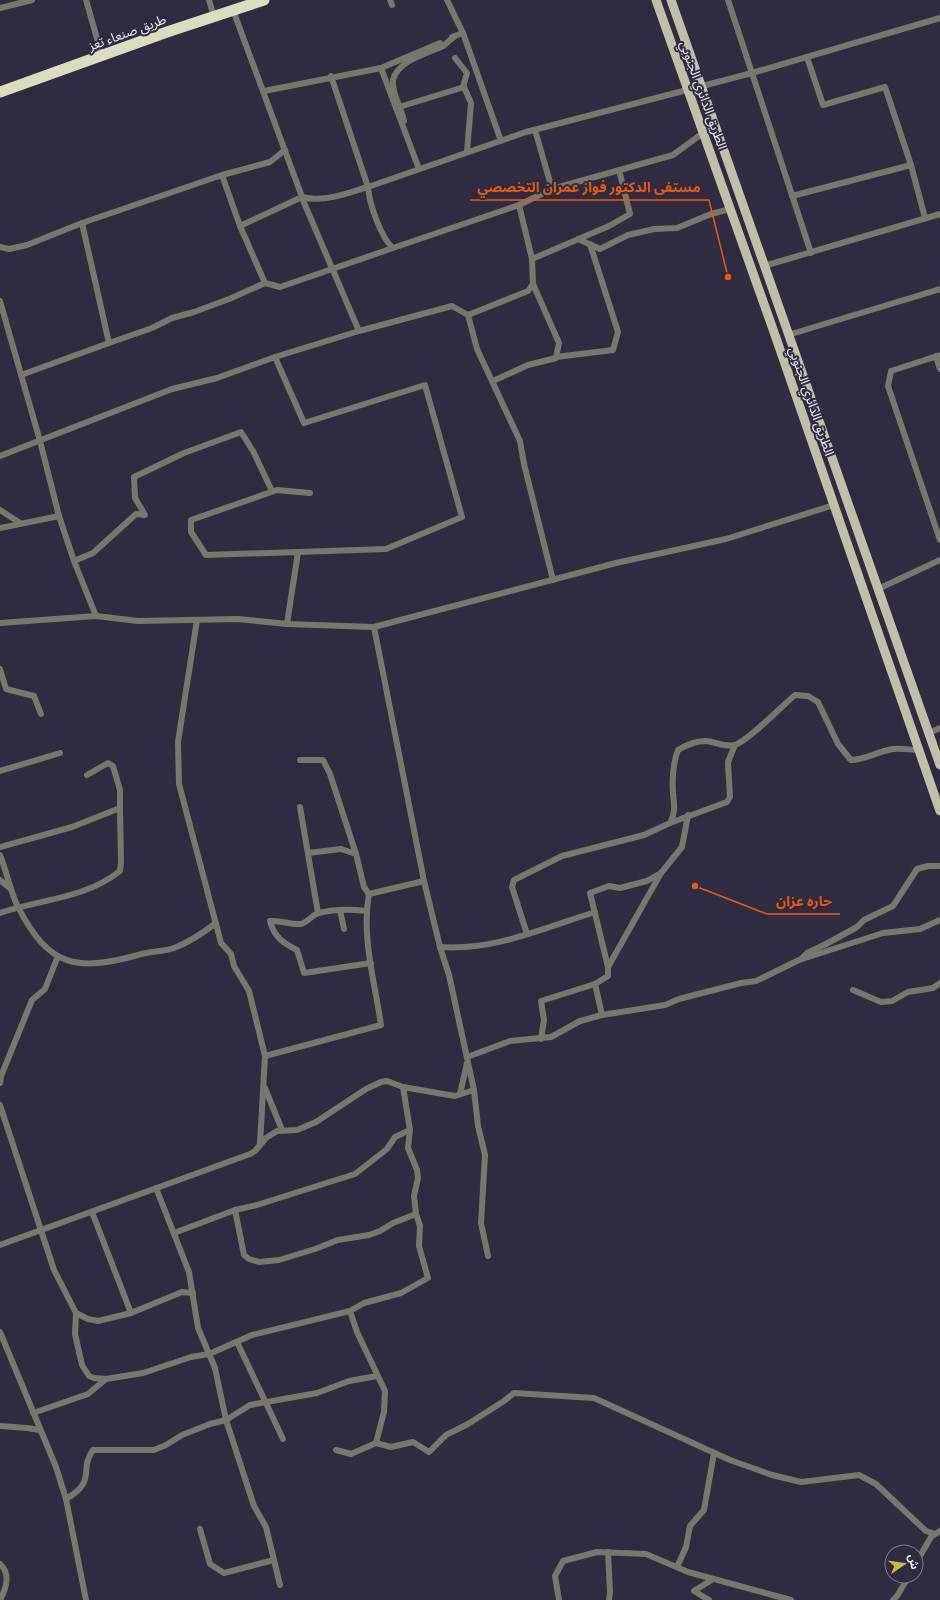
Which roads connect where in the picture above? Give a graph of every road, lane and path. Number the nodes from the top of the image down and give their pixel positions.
1 (32, 0) edge
2 (86, 0) edge
3 (209, 0) edge
4 (264, 0) edge
5 (447, 0) edge
6 (656, 0) edge
7 (671, 0) edge
8 (728, 0) edge
9 (0, 8) edge
10 (233, 10) junction
11 (214, 17) junction
12 (940, 18) edge
13 (463, 33) junction
14 (455, 36) junction
15 (102, 56) junction
16 (807, 57) junction
17 (455, 58) dead end
18 (381, 68) junction
19 (752, 73) junction
20 (331, 76) junction
21 (701, 86) junction
22 (463, 87) junction
23 (688, 90) junction
24 (264, 91) junction
25 (0, 92) edge
26 (399, 108) junction
27 (535, 130) junction
28 (703, 132) junction
29 (501, 141) junction
30 (285, 150) junction
31 (468, 152) junction
32 (911, 165) junction
33 (419, 169) junction
34 (619, 170) junction
35 (222, 175) junction
36 (368, 186) junction
37 (552, 189) junction
38 (792, 196) junction
39 (302, 197) junction
40 (519, 205) junction
41 (730, 209) junction
42 (940, 214) edge
43 (925, 218) junction
44 (82, 223) junction
45 (240, 226) junction
46 (578, 238) junction
47 (590, 244) junction
48 (0, 247) edge
49 (394, 248) junction
50 (811, 253) junction
51 (532, 258) junction
52 (764, 266) junction
53 (334, 269) junction
54 (265, 283) junction
55 (533, 284) junction
56 (940, 289) edge
57 (0, 300) edge
58 (468, 315) junction
59 (359, 331) junction
60 (788, 335) junction
61 (109, 343) junction
62 (938, 355) edge
63 (275, 356) junction
64 (556, 357) junction
65 (940, 369) edge
66 (21, 375) junction
67 (493, 381) junction
68 (40, 441) junction
69 (0, 456) edge
70 (272, 491) junction
71 (310, 493) dead end
72 (834, 505) junction
73 (0, 510) edge
74 (59, 516) junction
75 (20, 523) junction
76 (0, 528) edge
77 (940, 540) edge
78 (298, 552) junction
79 (940, 560) edge
80 (74, 561) junction
81 (553, 580) junction
82 (878, 589) junction
83 (96, 616) junction
84 (197, 620) junction
85 (0, 623) edge
86 (287, 624) junction
87 (374, 627) junction
88 (0, 669) edge
89 (3, 689) edge
90 (41, 714) dead end
91 (940, 728) edge
92 (929, 733) junction
93 (735, 745) junction
94 (919, 750) junction
95 (60, 753) dead end
96 (300, 760) dead end
97 (940, 765) edge
98 (0, 771) edge
99 (87, 775) dead end
100 (300, 807) dead end
101 (120, 808) junction
102 (940, 811) edge
103 (688, 815) junction
104 (670, 823) junction
105 (0, 847) edge
106 (308, 853) junction
107 (356, 854) junction
108 (0, 855) edge
109 (940, 866) edge
110 (661, 873) junction
111 (0, 880) edge
112 (424, 881) junction
113 (11, 889) junction
114 (369, 894) junction
115 (18, 907) junction
116 (340, 910) junction
117 (366, 911) junction
118 (595, 912) junction
119 (0, 913) edge
120 (318, 913) junction
121 (940, 920) edge
122 (216, 924) junction
123 (344, 929) dead end
124 (527, 934) junction
125 (440, 947) junction
126 (58, 956) junction
127 (799, 960) junction
128 (371, 963) junction
129 (608, 967) junction
130 (940, 983) edge
131 (595, 984) junction
132 (853, 990) dead end
133 (602, 1015) junction
134 (541, 1039) junction
135 (265, 1056) junction
136 (467, 1057) junction
137 (0, 1076) edge
138 (0, 1083) edge
139 (265, 1086) junction
140 (403, 1087) junction
141 (474, 1090) junction
142 (460, 1094) junction
143 (0, 1105) edge
144 (282, 1130) junction
145 (410, 1130) junction
146 (260, 1144) junction
147 (156, 1188) junction
148 (235, 1210) junction
149 (92, 1212) junction
150 (416, 1214) junction
151 (41, 1230) junction
152 (174, 1234) junction
153 (0, 1245) edge
154 (488, 1256) dead end
155 (193, 1293) junction
156 (350, 1311) junction
157 (76, 1313) junction
158 (131, 1313) junction
159 (0, 1332) edge
160 (237, 1342) junction
161 (209, 1354) junction
162 (377, 1376) junction
163 (106, 1379) junction
164 (265, 1401) junction
165 (33, 1413) junction
166 (226, 1420) junction
167 (0, 1426) edge
168 (40, 1430) junction
169 (283, 1440) dead end
170 (376, 1443) junction
171 (336, 1450) dead end
172 (714, 1453) junction
173 (66, 1499) junction
174 (200, 1529) dead end
175 (938, 1532) edge
176 (924, 1549) edge
177 (608, 1552) junction
178 (274, 1560) junction
179 (0, 1564) edge
180 (677, 1567) junction
181 (713, 1578) junction
182 (904, 1584) edge
183 (280, 1585) dead end
184 (0, 1600) edge
185 (86, 1600) edge
186 (559, 1600) edge
187 (608, 1600) edge
188 (709, 1600) edge
189 (791, 1600) edge
190 (893, 1600) edge

1 - 9 street
2 - 15 street
3 - 11 street
4 - 10 highway, طريق صنعاء تعز
5 - 13 street
6 - 23 main road, الطريق الدائري الجنوبي
7 - 21 main road, الطريق الدائري الجنوبي
8 - 19 street
10 - 11 highway, طريق صنعاء تعز
10 - 24 street
11 - 15 highway, طريق صنعاء تعز
12 - 16 street
13 - 14 street
13 - 29 street
14 - 18 street
14 - 26 street
15 - 25 highway, طريق صنعاء تعز
16 - 19 street
16 - 32 street
17 - 22 street
18 - 20 street
18 - 26 street
19 - 21 street
19 - 38 street
20 - 24 street
20 - 36 street
21 - 23 street
21 - 52 main road, الطريق الدائري الجنوبي
22 - 26 street
22 - 31 street
23 - 27 street
23 - 28 main road, الطريق الدائري الجنوبي
24 - 30 street
26 - 33 street
27 - 29 street
27 - 37 street
28 - 34 street
28 - 41 main road, الطريق الدائري الجنوبي
29 - 31 street
30 - 35 street
30 - 39 street
31 - 33 street
32 - 38 street
32 - 43 street
33 - 36 street
34 - 37 street
34 - 46 street
35 - 44 street
35 - 45 street
36 - 39 street
36 - 49 street
37 - 40 street
38 - 50 street
39 - 45 street
39 - 53 street
40 - 49 street
40 - 51 street
41 - 47 street
41 - 72 main road, الطريق الدائري الجنوبي
42 - 43 street
43 - 50 street
44 - 48 street
44 - 61 street
45 - 54 street
46 - 47 street
46 - 51 street
47 - 64 street
49 - 53 street
50 - 52 street
51 - 55 street
52 - 60 main road, الطريق الدائري الجنوبي
53 - 54 street
53 - 59 street
54 - 61 street
55 - 58 street
55 - 64 street
56 - 60 street
57 - 66 street
58 - 59 street
58 - 67 street
59 - 63 street
60 - 82 main road, الطريق الدائري الجنوبي
61 - 66 street
62 - 65 street
62 - 77 street
63 - 68 street
63 - 78 street
64 - 67 street
66 - 68 street
67 - 81 street
68 - 69 street
68 - 74 street
70 - 71 street
70 - 78 street
70 - 80 street
72 - 81 street
72 - 94 main road, الطريق الدائري الجنوبي
73 - 75 street
74 - 75 street
74 - 80 street
75 - 76 street
78 - 86 street
79 - 82 street
80 - 83 street
81 - 87 street
82 - 92 main road, الطريق الدائري الجنوبي
83 - 84 street
83 - 85 street
84 - 86 street
84 - 122 street
86 - 87 street
87 - 112 street
88 - 89 street
89 - 90 street
91 - 92 street
92 - 97 main road, الطريق الدائري الجنوبي
93 - 94 street
93 - 103 street
93 - 104 street
94 - 102 main road, الطريق الدائري الجنوبي
95 - 98 street
96 - 107 street
99 - 101 street
100 - 106 street
101 - 105 street
101 - 115 street
103 - 104 street
103 - 110 street
104 - 124 street
106 - 107 street
106 - 120 street
107 - 114 street
108 - 113 street
109 - 127 street
110 - 118 street
110 - 129 street
111 - 113 street
112 - 114 street
112 - 125 street
113 - 115 street
114 - 117 street
115 - 119 street
115 - 126 street
116 - 117 street
116 - 120 street
116 - 123 street
117 - 128 street
118 - 124 street
118 - 129 street
120 - 128 street
121 - 127 street
122 - 126 street
122 - 135 street
124 - 125 street
125 - 136 street
126 - 137 street
127 - 133 street
128 - 135 street
129 - 131 street
130 - 132 street
131 - 133 street
131 - 134 street
133 - 134 street
134 - 136 street
135 - 139 street
136 - 141 street
136 - 142 street
137 - 138 street
139 - 144 street
139 - 146 street
140 - 142 street
140 - 144 street
140 - 145 street
141 - 142 street
141 - 154 street
143 - 151 street
144 - 146 street
145 - 148 street
145 - 150 street
146 - 147 street
147 - 149 street
147 - 152 street
148 - 150 street
148 - 152 street
149 - 151 street
149 - 158 street
150 - 156 street
151 - 153 street
151 - 157 street
152 - 155 street
155 - 158 street
155 - 161 street
156 - 160 street
156 - 162 street
157 - 158 street
157 - 163 street
159 - 165 street
160 - 161 street
160 - 164 street
161 - 163 street
161 - 166 street
162 - 164 street
162 - 170 street
163 - 165 street
164 - 166 street
164 - 169 street
165 - 168 street
166 - 173 street
166 - 178 street
167 - 168 street
168 - 173 street
170 - 171 street
170 - 172 street
172 - 175 street
172 - 180 street
173 - 185 street
174 - 178 street
175 - 176 street
177 - 180 street
177 - 186 street
177 - 187 street
178 - 183 street
179 - 184 street
180 - 181 street
181 - 188 street
181 - 189 street
182 - 190 street

